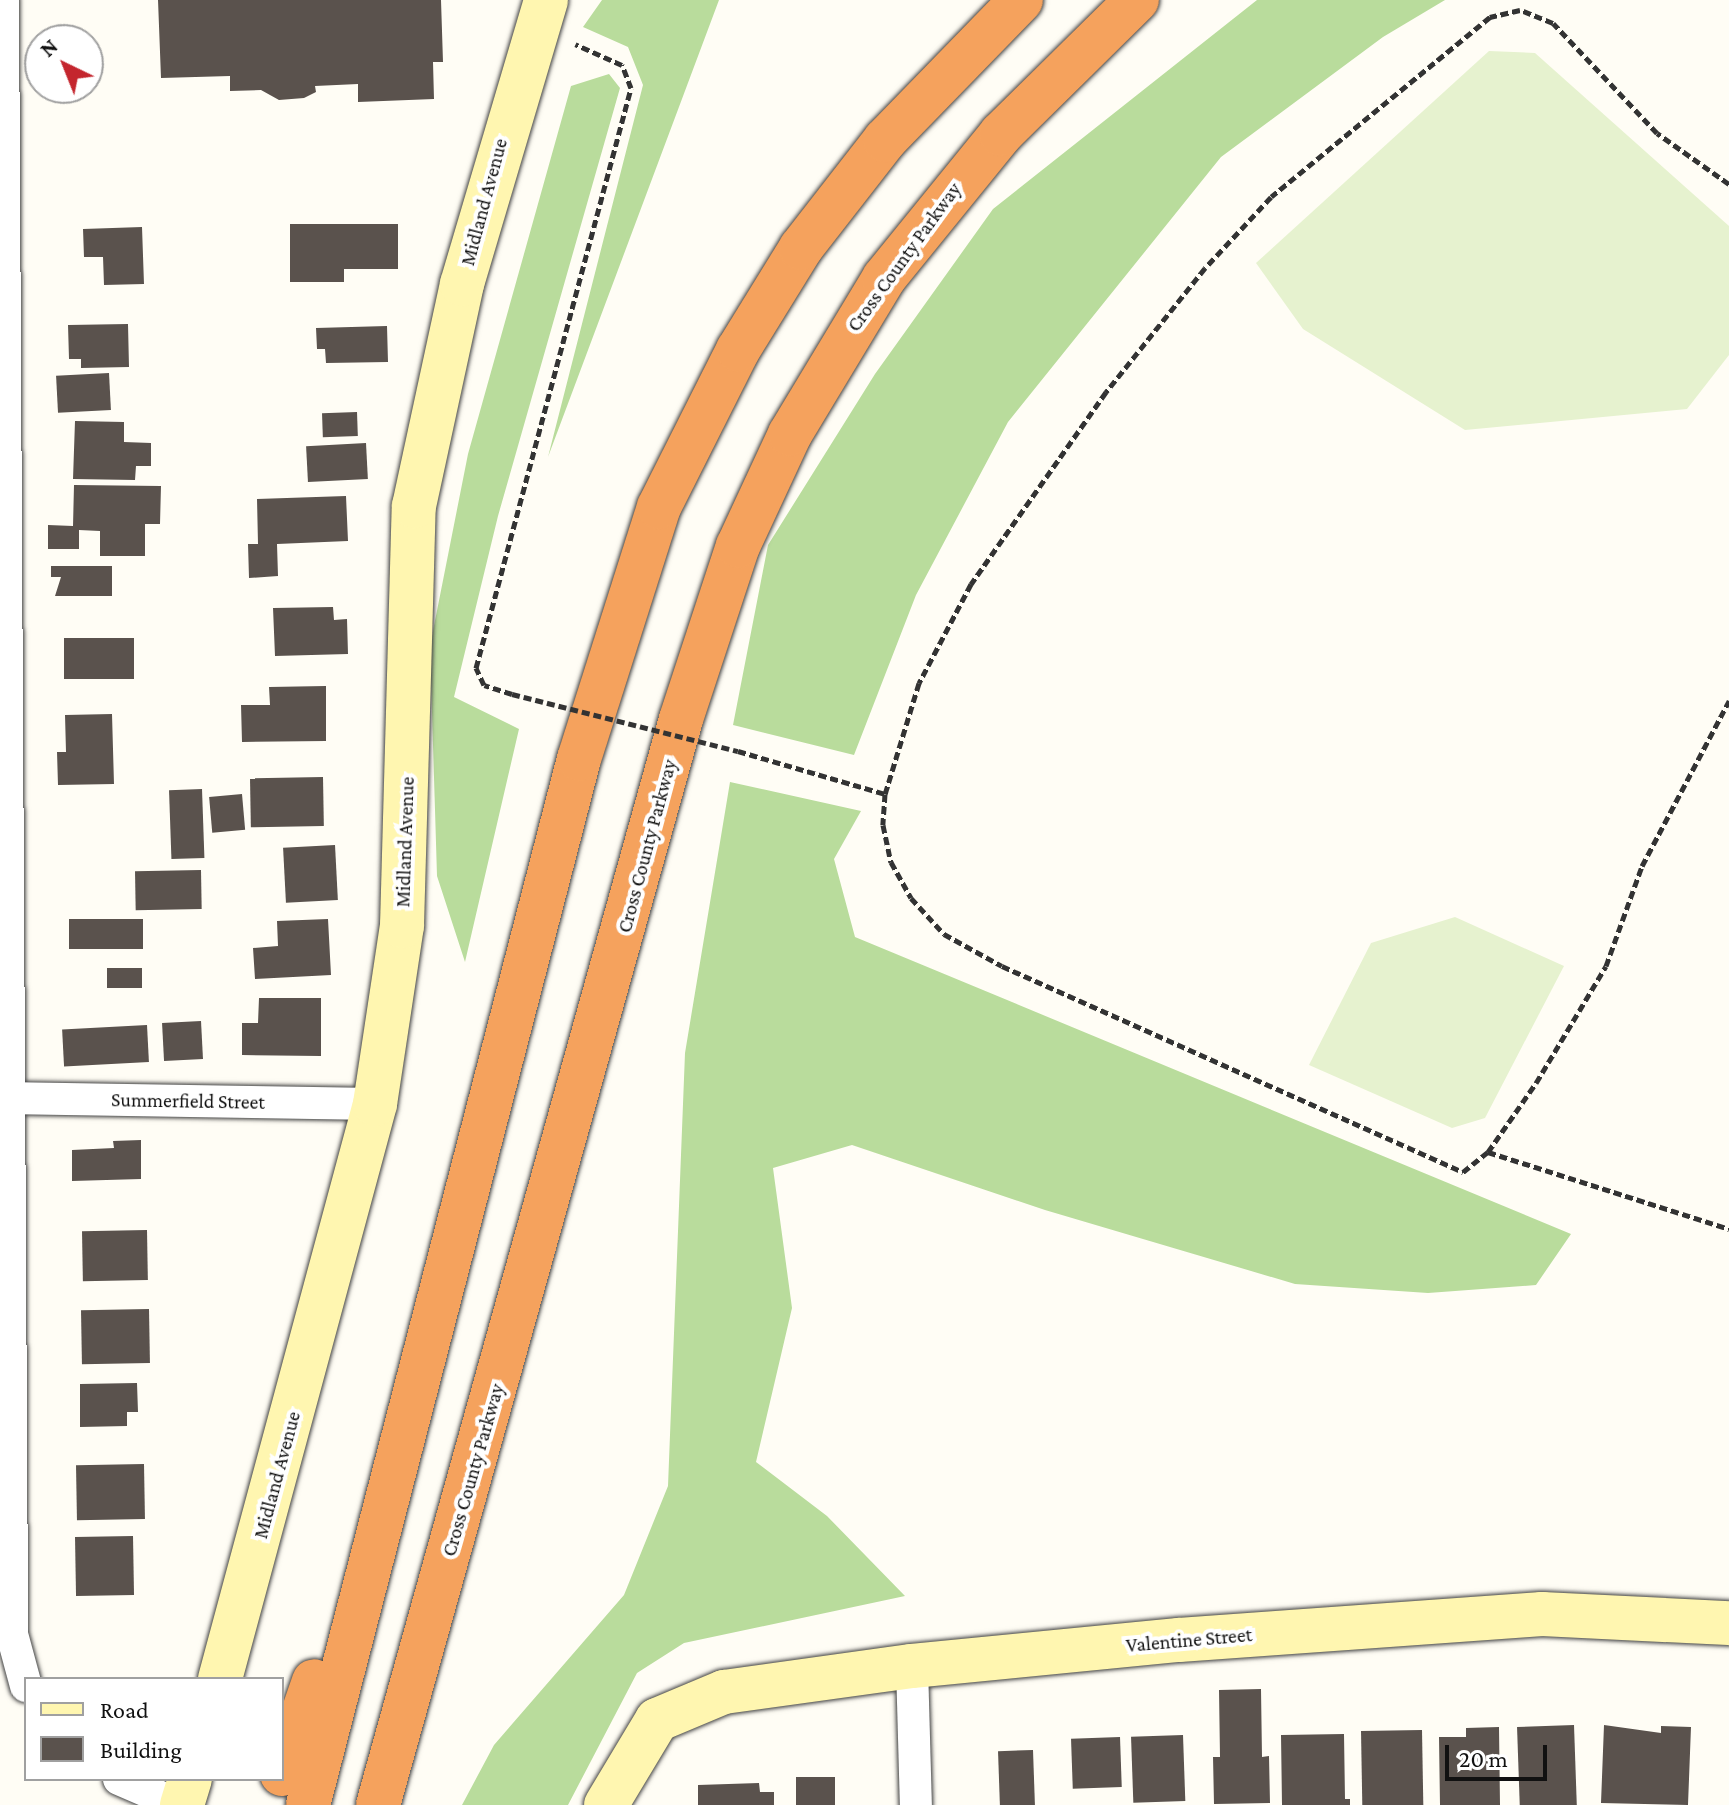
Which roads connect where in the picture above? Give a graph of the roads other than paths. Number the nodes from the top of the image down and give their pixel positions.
1 (3, 0) edge
2 (546, 0) edge
3 (1137, 0) edge
4 (1018, 2) edge
5 (4, 1098) edge
6 (375, 1104) junction
7 (389, 1488) junction
8 (1729, 1623) edge
9 (912, 1666) junction
10 (416, 1669) junction
11 (221, 1677) edge
12 (24, 1679) edge
13 (284, 1768) edge
14 (124, 1781) edge
15 (189, 1781) edge
16 (279, 1781) edge
17 (180, 1805) edge
18 (272, 1805) edge
19 (308, 1805) edge
20 (378, 1805) edge
21 (396, 1805) edge
22 (606, 1805) edge
23 (916, 1805) edge

1 - 5 street
2 - 6 street, Midland Avenue
3 - 10 highway, Cross County Parkway
4 - 7 highway
5 - 6 street, Summerfield Street
5 - 12 street
6 - 11 street, Midland Avenue
7 - 13 highway
7 - 19 highway
8 - 9 street, Valentine Street
9 - 22 street, Valentine Street
9 - 23 street
10 - 20 highway, Cross County Parkway
10 - 21 highway
14 - 17 street
15 - 17 street
16 - 18 highway

